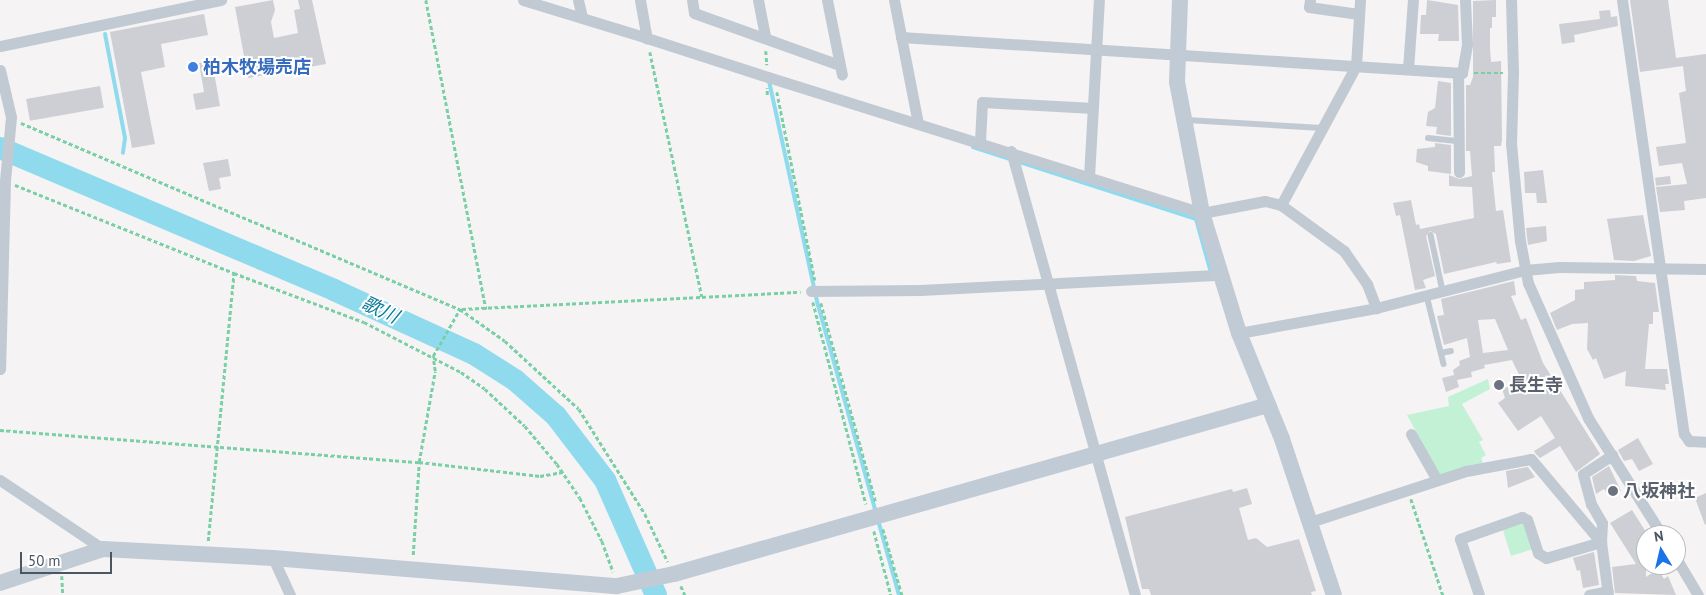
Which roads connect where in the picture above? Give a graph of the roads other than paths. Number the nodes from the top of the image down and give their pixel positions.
1 (221, 0) edge
2 (523, 0) edge
3 (578, 0) edge
4 (640, 0) edge
5 (692, 0) edge
6 (758, 0) edge
7 (827, 0) edge
8 (894, 0) edge
9 (1099, 0) edge
10 (1180, 0) edge
11 (1310, 0) edge
12 (1360, 0) edge
13 (1413, 0) edge
14 (1466, 0) edge
15 (1511, 0) edge
16 (1622, 0) edge
17 (1360, 14) junction
18 (582, 18) junction
19 (765, 37) junction
20 (901, 37) junction
21 (648, 38) junction
22 (0, 46) edge
23 (1096, 50) junction
24 (1176, 54) junction
25 (1356, 66) junction
26 (1408, 69) junction
27 (0, 70) edge
28 (1460, 73) junction
29 (1093, 108) junction
30 (1183, 119) junction
31 (918, 122) junction
32 (1322, 128) junction
33 (1428, 138) dead end
34 (980, 141) junction
35 (1458, 141) junction
36 (1011, 150) junction
37 (1459, 172) dead end
38 (1089, 177) junction
39 (1282, 204) junction
40 (1202, 213) junction
41 (1431, 235) dead end
42 (1443, 252) dead end
43 (1434, 254) junction
44 (1706, 268) edge
45 (1525, 270) junction
46 (1661, 270) junction
47 (1220, 275) junction
48 (1048, 283) junction
49 (814, 291) road end
50 (1443, 292) junction
51 (1427, 296) junction
52 (1376, 308) junction
53 (1239, 333) junction
54 (1451, 351) dead end
55 (1441, 353) junction
56 (1444, 364) dead end
57 (0, 369) edge
58 (1268, 405) junction
59 (1412, 434) dead end
60 (1706, 442) edge
61 (1096, 452) junction
62 (1612, 455) junction
63 (0, 480) edge
64 (1437, 480) junction
65 (1310, 522) junction
66 (1656, 525) edge
67 (1601, 542) junction
68 (103, 549) junction
69 (273, 558) junction
70 (1686, 575) edge
71 (0, 583) edge
72 (1608, 593) edge
73 (290, 595) edge
74 (1135, 595) edge
75 (1334, 595) edge
76 (1479, 595) edge
77 (1589, 595) edge
78 (1698, 595) edge

1 - 22 street
2 - 18 street
3 - 18 street
4 - 21 street
5 - 19 street
6 - 19 street
7 - 19 street
8 - 20 street
9 - 23 street
10 - 24 street
11 - 17 street
12 - 17 street
13 - 26 street
14 - 28 street
15 - 45 street
16 - 46 street
17 - 25 street
18 - 21 street
20 - 23 street
20 - 31 street
21 - 31 street
23 - 24 street
23 - 29 street
24 - 25 street
24 - 30 street
25 - 26 street
25 - 32 street
26 - 28 street
27 - 57 street
28 - 35 street
29 - 34 street
29 - 38 street
30 - 32 lane
30 - 40 street
31 - 34 street
32 - 39 street
33 - 35 lane
34 - 36 street
35 - 37 street
36 - 38 street
36 - 48 street
38 - 40 street
39 - 40 street
39 - 52 street
40 - 47 street
41 - 43 lane
42 - 43 lane
43 - 50 lane
44 - 46 street
45 - 46 street
45 - 50 street
45 - 62 street
46 - 60 street
47 - 48 street
47 - 53 street
48 - 49 street
48 - 61 street
50 - 51 street
51 - 52 street
51 - 55 lane
52 - 53 street
53 - 58 street
54 - 55 lane
55 - 56 lane
58 - 61 street
58 - 65 street
59 - 64 street
61 - 69 street
61 - 74 street
62 - 66 street
62 - 67 street
63 - 68 street
64 - 65 street
64 - 67 street
65 - 75 street
67 - 72 street
67 - 76 street
68 - 69 street
68 - 71 street
69 - 73 street
70 - 78 street
72 - 77 street

